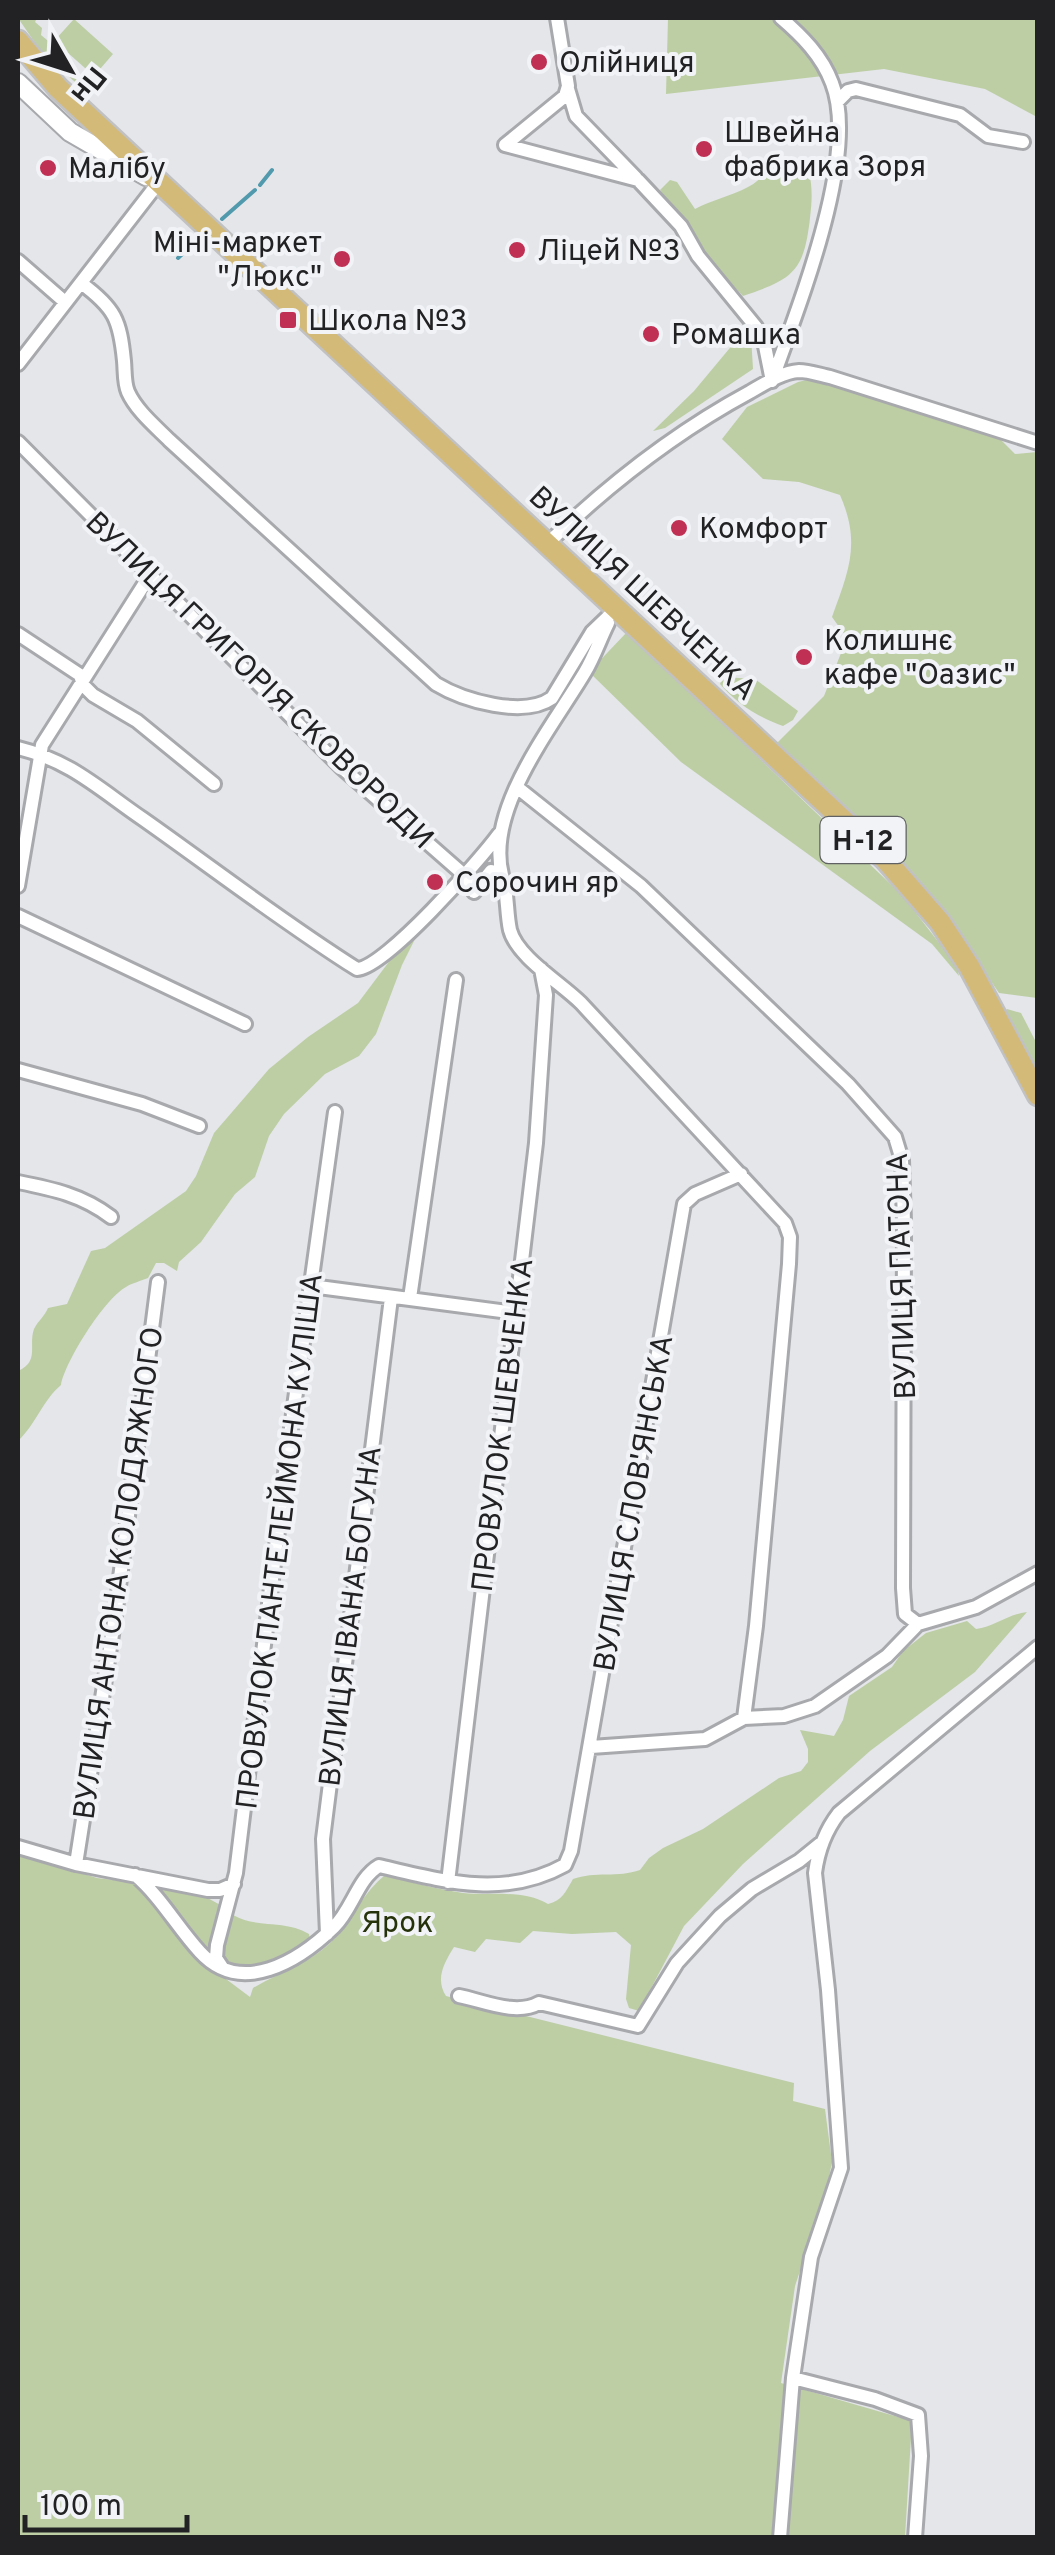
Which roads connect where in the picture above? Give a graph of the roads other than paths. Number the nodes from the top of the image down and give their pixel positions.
1 (557, 18) edge
2 (781, 18) edge
3 (18, 41) edge
4 (18, 83) edge
5 (568, 86) junction
6 (838, 101) junction
7 (1023, 142) dead end
8 (157, 180) junction
9 (638, 180) junction
10 (18, 261) edge
11 (81, 283) junction
12 (65, 302) junction
13 (18, 364) edge
14 (772, 381) junction
15 (18, 442) edge
16 (1038, 443) edge
17 (547, 544) junction
18 (150, 575) junction
19 (627, 618) junction
20 (18, 634) edge
21 (82, 684) junction
22 (18, 748) edge
23 (42, 754) junction
24 (214, 784) dead end
25 (518, 788) junction
26 (499, 834) junction
27 (19, 860) edge
28 (464, 874) junction
29 (502, 875) junction
30 (18, 886) edge
31 (474, 892) junction
32 (18, 916) edge
33 (425, 916) junction
34 (541, 969) junction
35 (456, 980) dead end
36 (245, 1024) dead end
37 (18, 1070) edge
38 (1038, 1095) edge
39 (334, 1112) dead end
40 (199, 1126) dead end
41 (741, 1174) junction
42 (18, 1182) edge
43 (111, 1217) dead end
44 (158, 1282) dead end
45 (311, 1286) junction
46 (391, 1298) junction
47 (410, 1298) junction
48 (516, 1313) junction
49 (1038, 1573) edge
50 (918, 1624) junction
51 (1038, 1647) edge
52 (744, 1718) junction
53 (591, 1747) junction
54 (822, 1842) junction
55 (18, 1847) edge
56 (76, 1864) junction
57 (135, 1876) junction
58 (448, 1882) junction
59 (234, 1884) junction
60 (327, 1934) junction
61 (222, 1967) junction
62 (459, 1996) dead end
63 (793, 2378) junction
64 (780, 2538) edge
65 (916, 2538) edge

1 - 5 street
2 - 6 street
3 - 8 main road, ВУЛИЦЯ ШЕВЧЕНКА / Н-12
4 - 8 main road, ВУЛИЦЯ ШЕВЧЕНКА
5 - 9 street
5 - 9 street
6 - 7 street
6 - 14 street
8 - 11 street
8 - 17 main road, ВУЛИЦЯ ШЕВЧЕНКА / Н-12
9 - 14 street
10 - 12 street
11 - 12 street
11 - 19 street
12 - 13 street
14 - 16 street
14 - 17 street
15 - 18 street, ВУЛИЦЯ ГРИГОРІЯ СКОВОРОДИ
17 - 19 main road, ВУЛИЦЯ ШЕВЧЕНКА / Н-12
18 - 21 street
18 - 28 street, ВУЛИЦЯ ГРИГОРІЯ СКОВОРОДИ
19 - 25 street
19 - 38 main road, ВУЛИЦЯ ШЕВЧЕНКА / Н-12
20 - 21 street
21 - 23 street
21 - 24 street
22 - 23 street
23 - 27 street
23 - 33 street
25 - 26 street
25 - 50 street, ВУЛИЦЯ ПАТОНА
26 - 28 street
26 - 29 street
27 - 30 street
28 - 31 street, ВУЛИЦЯ ГРИГОРІЯ СКОВОРОДИ
28 - 33 street
29 - 31 street
29 - 34 street
31 - 33 street
32 - 36 street
34 - 41 street
34 - 48 street, ПРОВУЛОК ШЕВЧЕНКА
35 - 47 street
37 - 40 street
39 - 45 street, ПРОВУЛОК ПАНТЕЛЕЙМОНА КУЛІША
41 - 52 street
41 - 53 street, ВУЛИЦЯ СЛОВ'ЯНСЬКА
42 - 43 street
44 - 56 street, ВУЛИЦЯ АНТОНА КОЛОДЯЖНОГО
45 - 46 street
45 - 59 street, ПРОВУЛОК ПАНТЕЛЕЙМОНА КУЛІША
46 - 47 street
46 - 60 street, ВУЛИЦЯ ІВАНА БОГУНА
47 - 48 street
48 - 58 street, ПРОВУЛОК ШЕВЧЕНКА
49 - 50 street
50 - 52 street
51 - 54 street
52 - 53 street
53 - 58 street, ВУЛИЦЯ СЛОВ'ЯНСЬКА
54 - 62 street
54 - 63 street
55 - 56 street
56 - 57 street
57 - 59 street
57 - 61 street
58 - 60 street
59 - 61 street, ПРОВУЛОК ПАНТЕЛЕЙМОНА КУЛІША
60 - 61 street
63 - 64 street
63 - 65 street

